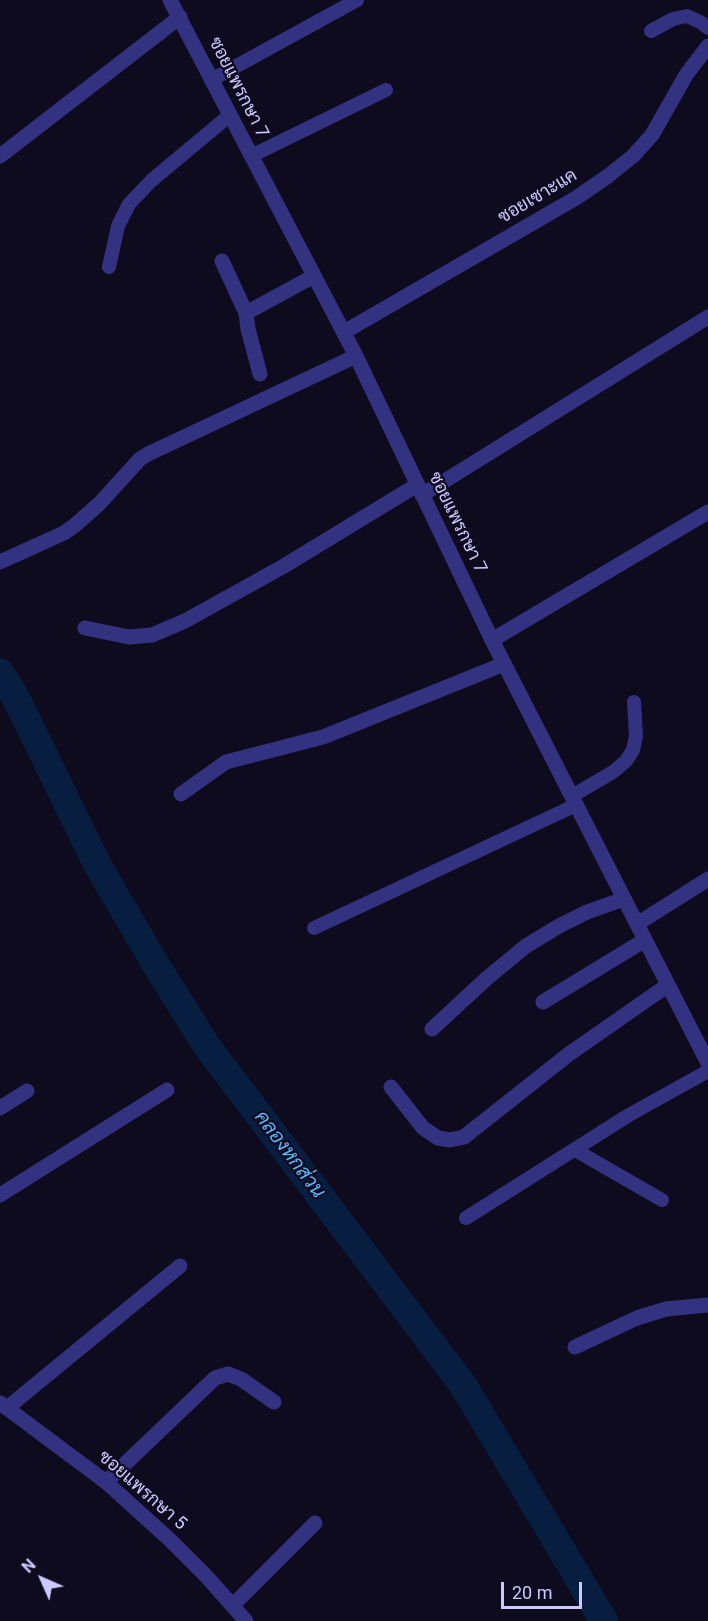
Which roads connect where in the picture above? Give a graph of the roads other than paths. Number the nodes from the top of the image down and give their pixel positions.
1 (170, 0) edge
2 (357, 0) edge
3 (180, 17) junction
4 (708, 28) edge
5 (651, 31) dead end
6 (708, 46) edge
7 (211, 80) junction
8 (386, 90) dead end
9 (230, 115) junction
10 (0, 156) edge
11 (251, 156) junction
12 (222, 261) dead end
13 (109, 267) dead end
14 (314, 276) junction
15 (246, 313) junction
16 (708, 316) edge
17 (344, 332) junction
18 (356, 356) junction
19 (260, 374) dead end
20 (420, 490) junction
21 (708, 512) edge
22 (0, 562) edge
23 (85, 628) dead end
24 (492, 640) junction
25 (504, 664) junction
26 (634, 702) dead end
27 (181, 794) dead end
28 (574, 800) junction
29 (708, 879) edge
30 (624, 899) junction
31 (637, 924) junction
32 (314, 928) dead end
33 (645, 939) junction
34 (668, 985) junction
35 (543, 1002) dead end
36 (432, 1029) dead end
37 (708, 1063) edge
38 (708, 1071) edge
39 (391, 1087) dead end
40 (167, 1090) dead end
41 (27, 1091) dead end
42 (0, 1108) edge
43 (575, 1150) junction
44 (0, 1195) edge
45 (662, 1200) dead end
46 (466, 1218) dead end
47 (180, 1266) dead end
48 (708, 1305) edge
49 (575, 1347) dead end
50 (274, 1402) dead end
51 (3, 1406) edge
52 (106, 1482) junction
53 (315, 1523) dead end
54 (233, 1605) junction
55 (246, 1621) edge

1 - 3 street, ซอยแพรกษา 7
2 - 7 lane
3 - 7 street, ซอยแพรกษา 7
3 - 10 street
4 - 5 lane
6 - 17 street, ซอยเซาะแค
7 - 9 street, ซอยแพรกษา 7
8 - 11 lane
9 - 11 street, ซอยแพรกษา 7
9 - 13 lane
11 - 14 street, ซอยแพรกษา 7
12 - 15 street
14 - 15 street
14 - 17 street, ซอยแพรกษา 7
15 - 19 street
16 - 20 street
17 - 18 street, ซอยแพรกษา 7
18 - 20 street, ซอยแพรกษา 7
18 - 22 street
20 - 23 street
20 - 24 street, ซอยแพรกษา 7
21 - 24 street
24 - 25 street, ซอยแพรกษา 7
25 - 27 street
25 - 28 street, ซอยแพรกษา 7
26 - 28 lane
28 - 30 street, ซอยแพรกษา 7
28 - 32 lane
29 - 31 street
30 - 31 street, ซอยแพรกษา 7
30 - 36 street
31 - 33 street, ซอยแพรกษา 7
33 - 34 street, ซอยแพรกษา 7
33 - 35 street
34 - 37 street, ซอยแพรกษา 7
34 - 39 street
38 - 43 lane
40 - 44 street
41 - 42 street
43 - 45 lane
43 - 46 lane
47 - 51 street
48 - 49 street
50 - 52 street
51 - 52 street, ซอยแพรกษา 5
52 - 54 street, ซอยแพรกษา 5
53 - 54 street
54 - 55 street, ซอยแพรกษา 5

